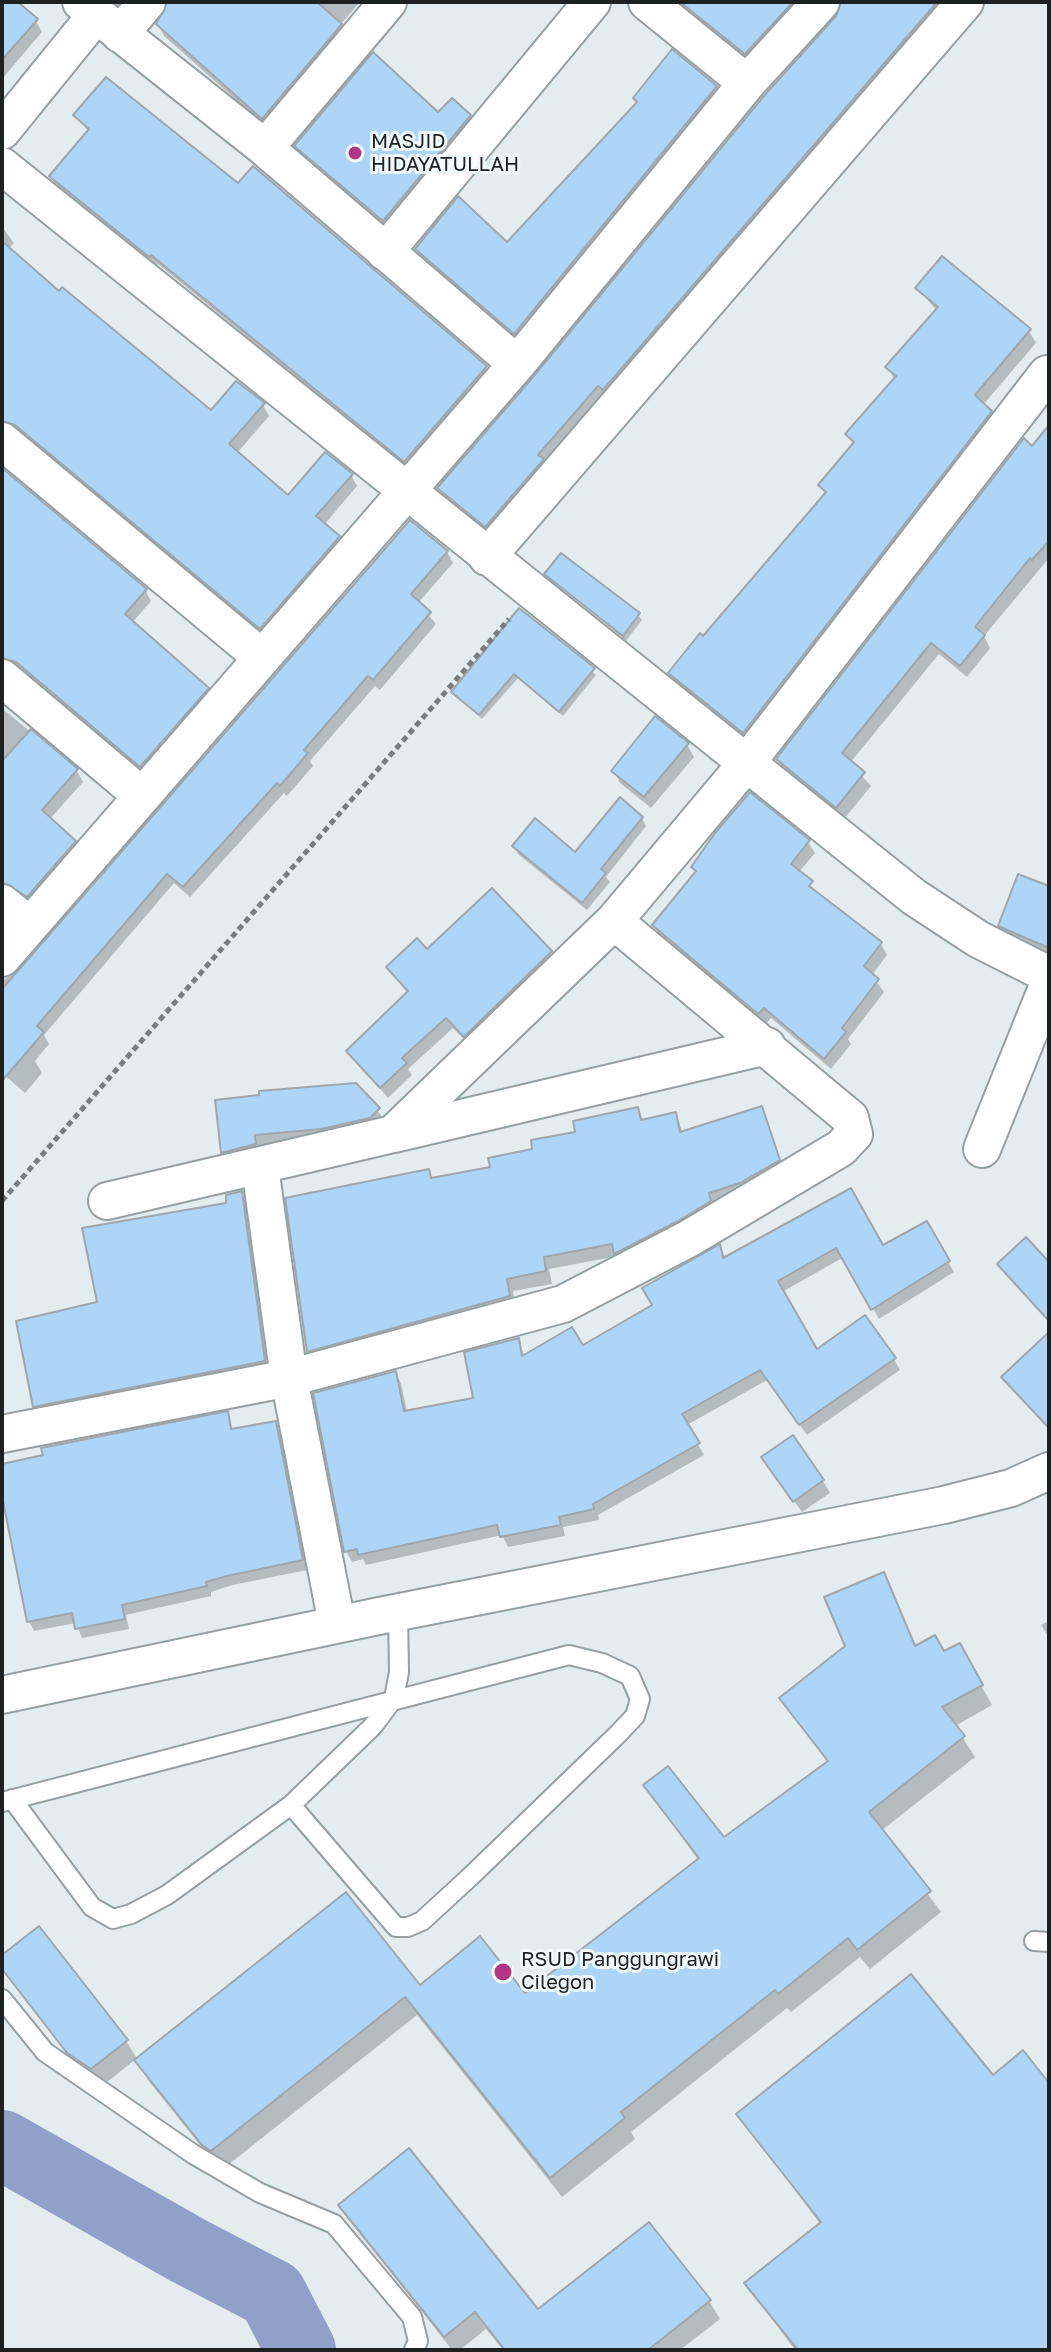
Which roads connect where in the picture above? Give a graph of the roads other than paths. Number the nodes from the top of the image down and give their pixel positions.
1 (147, 2) edge
2 (388, 2) edge
3 (592, 2) edge
4 (647, 2) edge
5 (821, 2) edge
6 (965, 2) edge
7 (99, 17) edge
8 (747, 83) junction
9 (2, 131) edge
10 (265, 148) junction
11 (2, 166) edge
12 (385, 252) junction
13 (517, 364) junction
14 (1047, 374) dead end
15 (2, 441) edge
16 (404, 492) junction
17 (512, 574) junction
18 (260, 656) junction
19 (2, 678) edge
20 (745, 765) junction
21 (141, 795) junction
22 (16, 914) edge
23 (614, 921) junction
24 (2, 958) edge
25 (1049, 975) edge
26 (1049, 983) edge
27 (767, 1046) junction
28 (393, 1134) junction
29 (982, 1149) dead end
30 (260, 1167) junction
31 (107, 1201) dead end
32 (289, 1378) junction
33 (2, 1434) edge
34 (1049, 1471) edge
35 (398, 1612) junction
36 (337, 1624) junction
37 (2, 1695) edge
38 (394, 1698) junction
39 (7, 1801) edge
40 (291, 1805) junction
41 (2, 1999) edge
42 (414, 2350) edge

1 - 7 street
2 - 10 street
3 - 12 street
4 - 8 street
5 - 8 street
6 - 17 street
7 - 9 street
7 - 10 street
8 - 13 street
10 - 12 street
11 - 16 street
12 - 13 street
13 - 16 street
14 - 20 street
15 - 18 street
16 - 17 street
16 - 18 street
17 - 20 street
18 - 21 street
19 - 21 street
20 - 23 street
20 - 25 street
21 - 22 street
22 - 24 street
23 - 27 street
23 - 28 street
26 - 29 street
27 - 28 street
27 - 32 street
28 - 30 street
30 - 31 street
30 - 32 street
32 - 33 street
32 - 36 street
34 - 35 street
35 - 36 street
35 - 38 lane
36 - 37 street
38 - 39 lane
38 - 40 lane
38 - 40 lane
39 - 40 lane
41 - 42 lane

